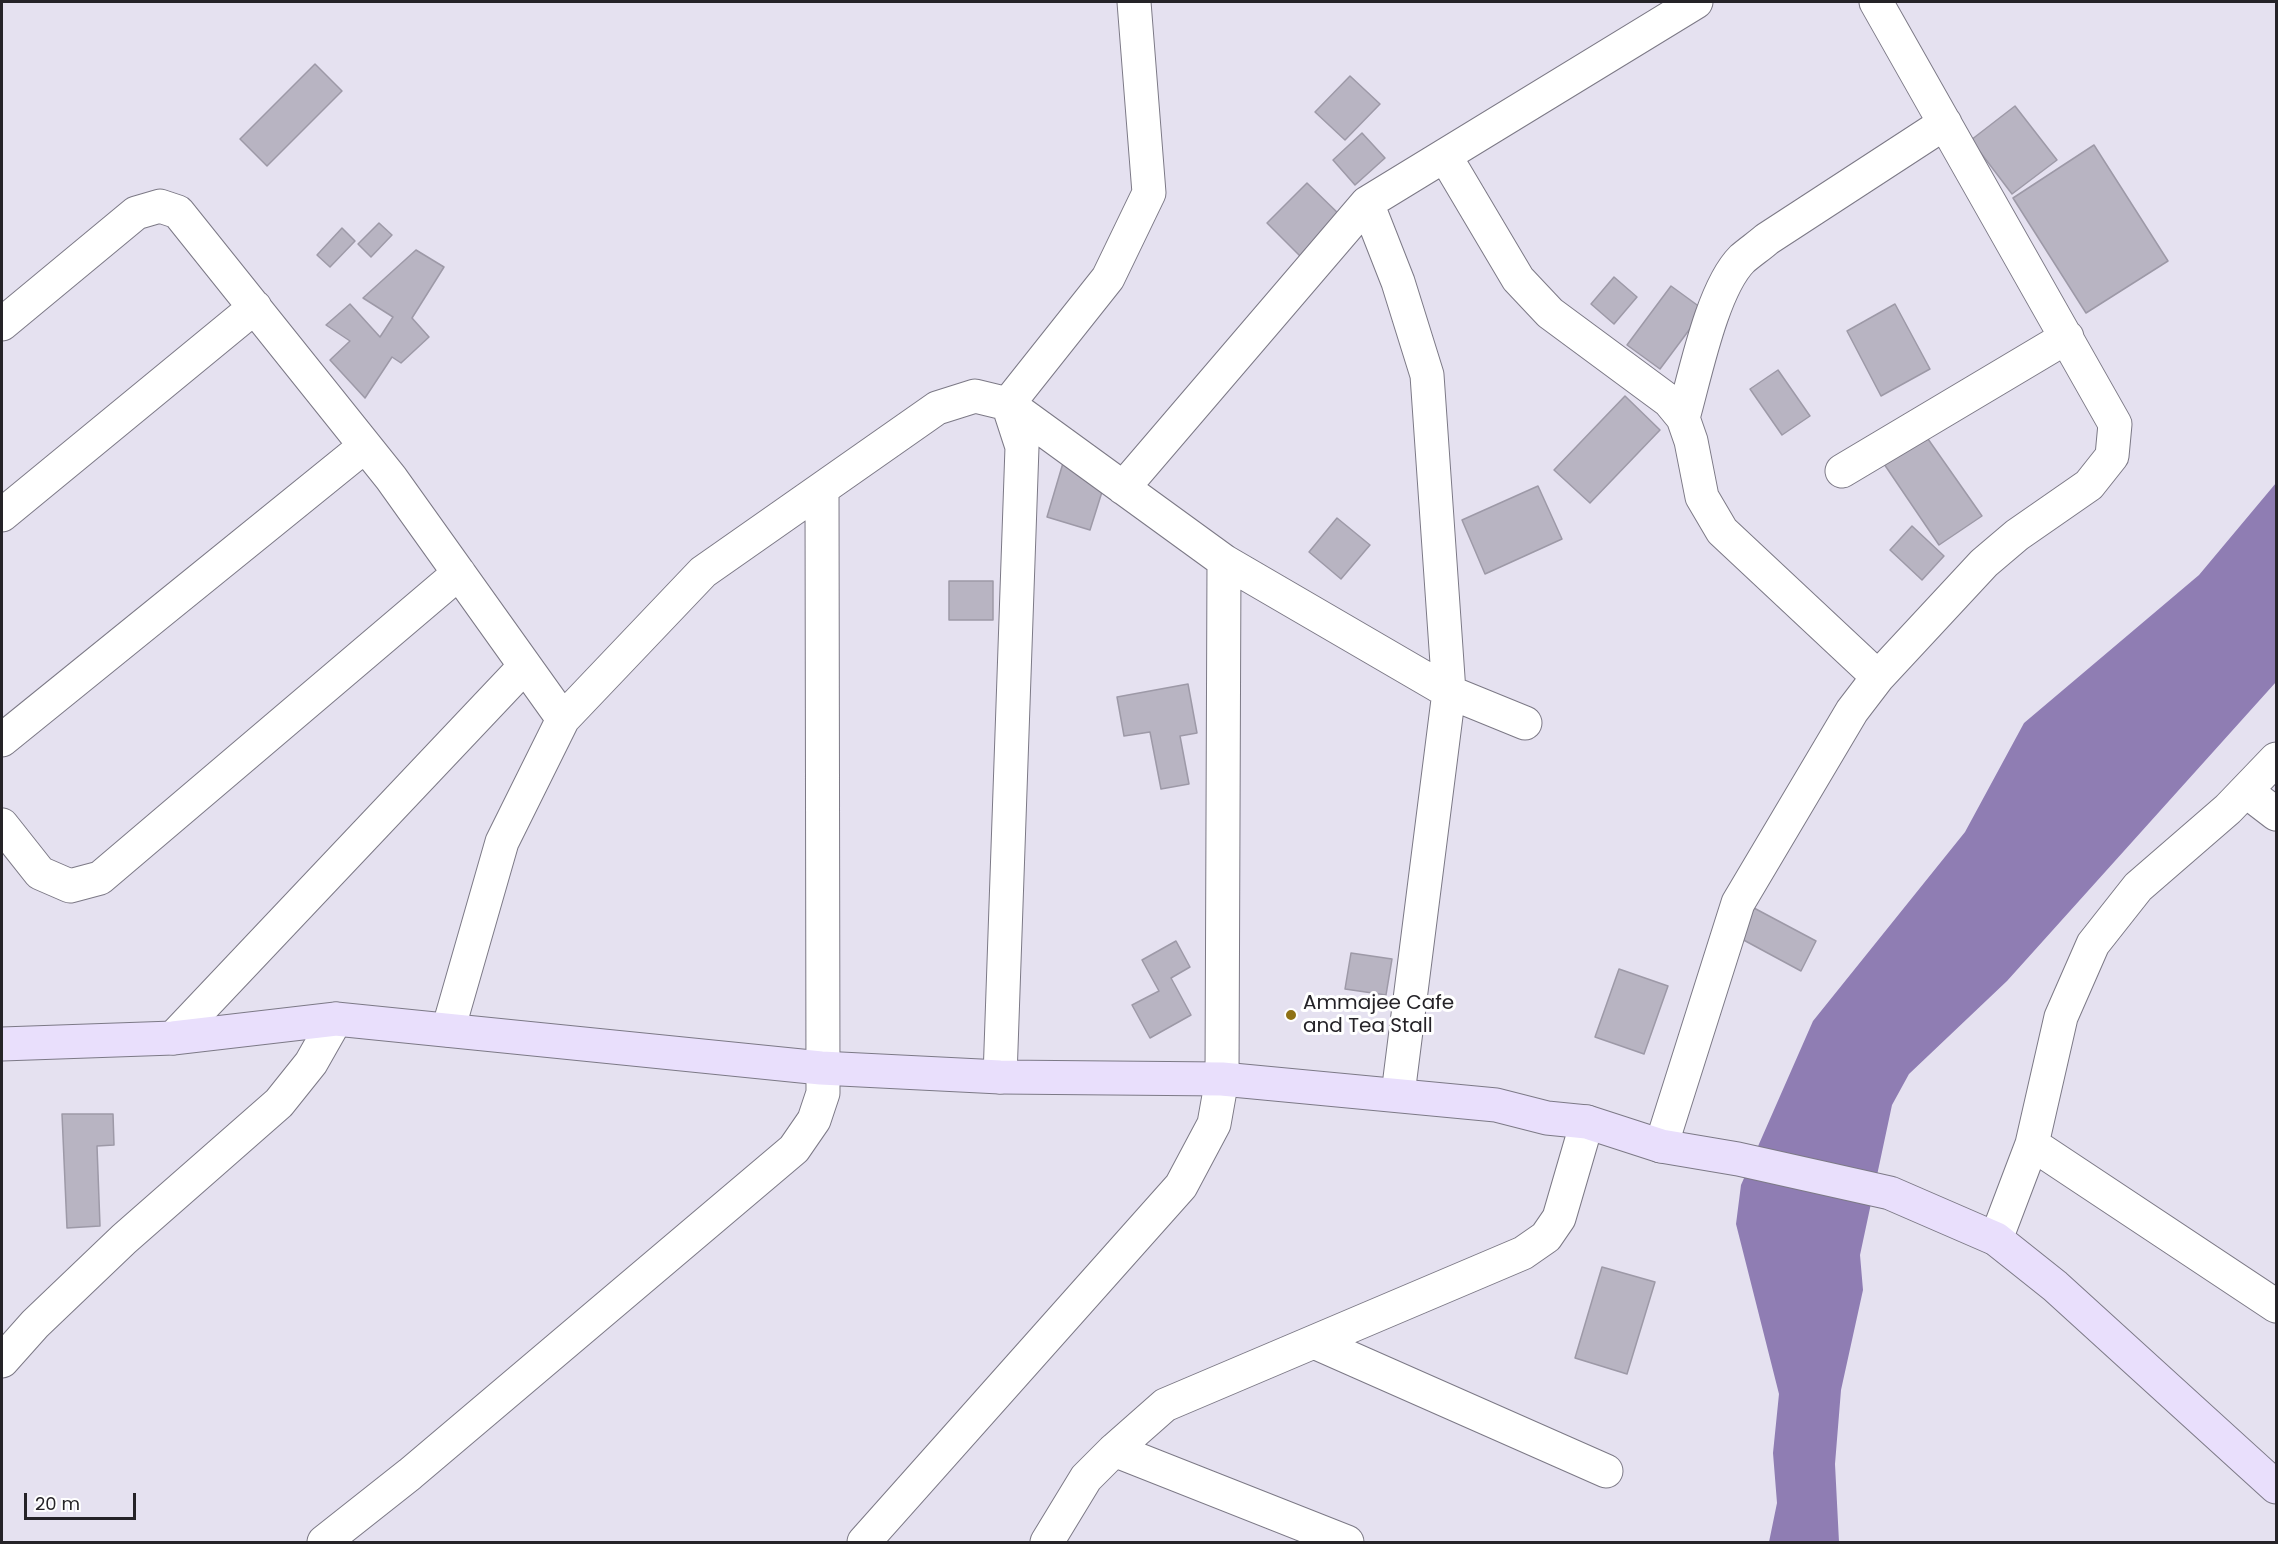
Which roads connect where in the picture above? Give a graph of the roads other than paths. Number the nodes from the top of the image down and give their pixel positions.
1 (1134, 2) edge
2 (1696, 2) edge
3 (1876, 2) edge
4 (1945, 123) junction
5 (1445, 156) junction
6 (1367, 202) junction
7 (255, 307) junction
8 (2, 324) edge
9 (2067, 337) junction
10 (1008, 404) junction
11 (1683, 418) junction
12 (365, 446) junction
13 (1842, 471) dead end
14 (1123, 488) junction
15 (822, 489) junction
16 (2, 515) edge
17 (1224, 561) junction
18 (459, 573) junction
19 (525, 666) junction
20 (1878, 677) junction
21 (1449, 692) junction
22 (563, 719) junction
23 (1525, 723) dead end
24 (2, 740) edge
25 (2277, 759) edge
26 (2246, 791) junction
27 (2277, 814) edge
28 (2, 825) edge
29 (13, 861) edge
30 (336, 1019) junction
31 (448, 1030) junction
32 (173, 1038) junction
33 (2, 1044) edge
34 (821, 1068) junction
35 (1000, 1077) junction
36 (1222, 1078) junction
37 (1398, 1094) junction
38 (1587, 1122) junction
39 (2032, 1144) junction
40 (1661, 1146) junction
41 (1996, 1239) junction
42 (2277, 1306) edge
43 (1314, 1342) junction
44 (2, 1361) edge
45 (1114, 1450) junction
46 (1606, 1471) dead end
47 (2277, 1487) edge
48 (324, 1542) edge
49 (864, 1542) edge
50 (1047, 1542) edge
51 (1347, 1542) edge

1 - 10 street
2 - 5 street
3 - 4 street
4 - 9 street
4 - 11 street
5 - 6 street
5 - 11 street
6 - 14 street
6 - 21 street
7 - 8 street
7 - 12 street
7 - 16 street
9 - 13 street
9 - 20 street
10 - 14 street
10 - 15 street
10 - 35 street
11 - 20 street
12 - 18 street
12 - 24 street
14 - 17 street
15 - 22 street
15 - 34 street
17 - 21 street
17 - 36 street
18 - 19 street
18 - 29 street
19 - 22 street
19 - 32 street
20 - 40 street
21 - 23 street
21 - 37 street
22 - 31 street
25 - 26 street
26 - 27 street
26 - 39 street
28 - 29 street
30 - 31 main road
30 - 32 main road
30 - 44 street
31 - 34 main road
32 - 33 main road
34 - 35 main road
34 - 48 street
35 - 36 main road
36 - 37 main road
36 - 49 street
37 - 38 main road
38 - 40 main road
38 - 43 street
39 - 41 street
39 - 42 street
40 - 41 main road
41 - 47 main road
43 - 45 street
43 - 46 street
45 - 50 street
45 - 51 street

